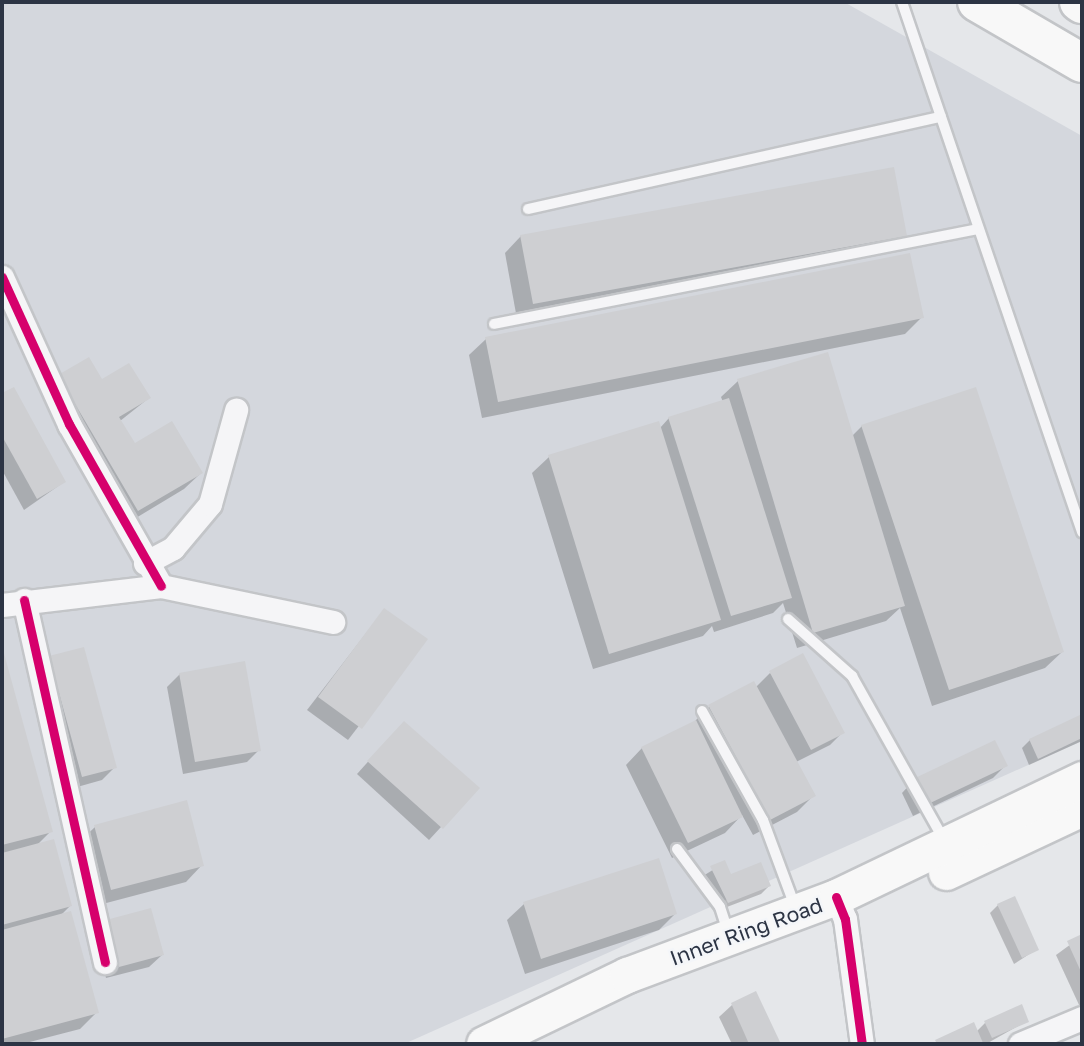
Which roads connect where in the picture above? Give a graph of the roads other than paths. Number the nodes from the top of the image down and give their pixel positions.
1 (902, 2) edge
2 (977, 2) edge
3 (1082, 63) edge
4 (941, 117) junction
5 (528, 209) dead end
6 (978, 229) junction
7 (2, 276) edge
8 (494, 324) dead end
9 (236, 410) dead end
10 (1082, 532) edge
11 (145, 563) junction
12 (161, 586) junction
13 (13, 603) edge
14 (788, 619) dead end
15 (333, 622) dead end
16 (702, 710) dead end
17 (1082, 779) edge
18 (1082, 808) edge
19 (947, 845) junction
20 (677, 849) dead end
21 (840, 908) junction
22 (797, 912) junction
23 (730, 937) junction
24 (105, 962) dead end
25 (1082, 1018) edge
26 (484, 1044) edge
27 (533, 1044) edge
28 (862, 1044) edge
29 (1020, 1044) edge

1 - 4 lane
2 - 3 highway
4 - 5 lane
4 - 6 lane
6 - 8 lane
6 - 10 lane
7 - 11 street
9 - 11 street
11 - 12 street
12 - 13 street
12 - 15 street
13 - 24 street
14 - 19 lane
16 - 22 lane
17 - 19 main road, Inner Ring Road
18 - 21 main road, Inner Ring Road
19 - 21 main road, Inner Ring Road
20 - 23 lane
21 - 22 main road, Inner Ring Road
21 - 27 main road, Inner Ring Road
21 - 28 street
22 - 23 main road, Inner Ring Road
23 - 26 main road, Inner Ring Road
25 - 29 street

